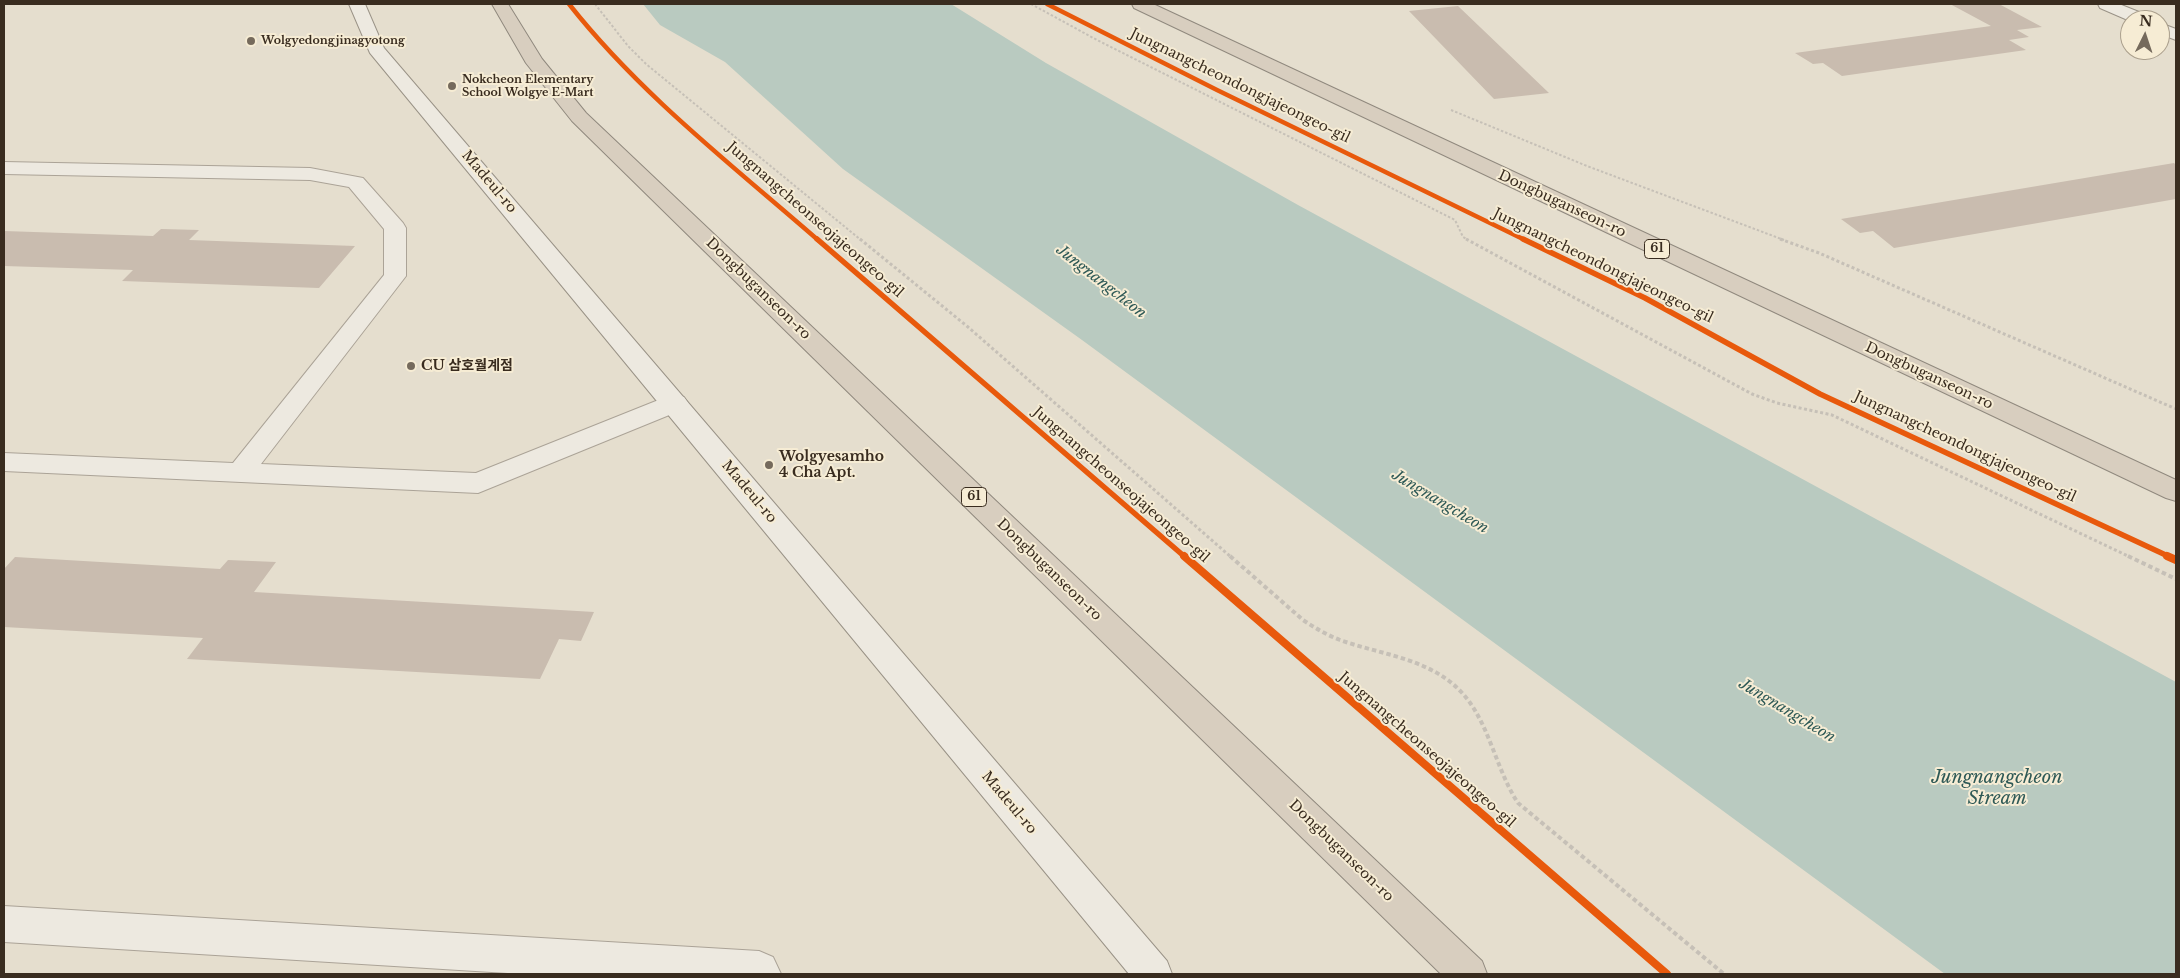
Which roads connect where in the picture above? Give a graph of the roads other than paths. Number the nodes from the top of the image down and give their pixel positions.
1 (358, 4) edge
2 (500, 4) edge
3 (1140, 4) edge
4 (2106, 4) edge
5 (2120, 10) edge
6 (4, 168) edge
7 (675, 403) junction
8 (4, 462) edge
9 (240, 472) junction
10 (2176, 491) edge
11 (4, 924) edge
12 (762, 974) edge
13 (1152, 974) edge
14 (1468, 974) edge

1 - 7 main road, Madeul-ro
2 - 14 highway, Dongbuganseon-ro / 61
3 - 10 highway, Dongbuganseon-ro / 61
4 - 5 main road
6 - 9 main road
7 - 9 main road
7 - 13 main road, Madeul-ro
8 - 9 main road
11 - 12 main road

